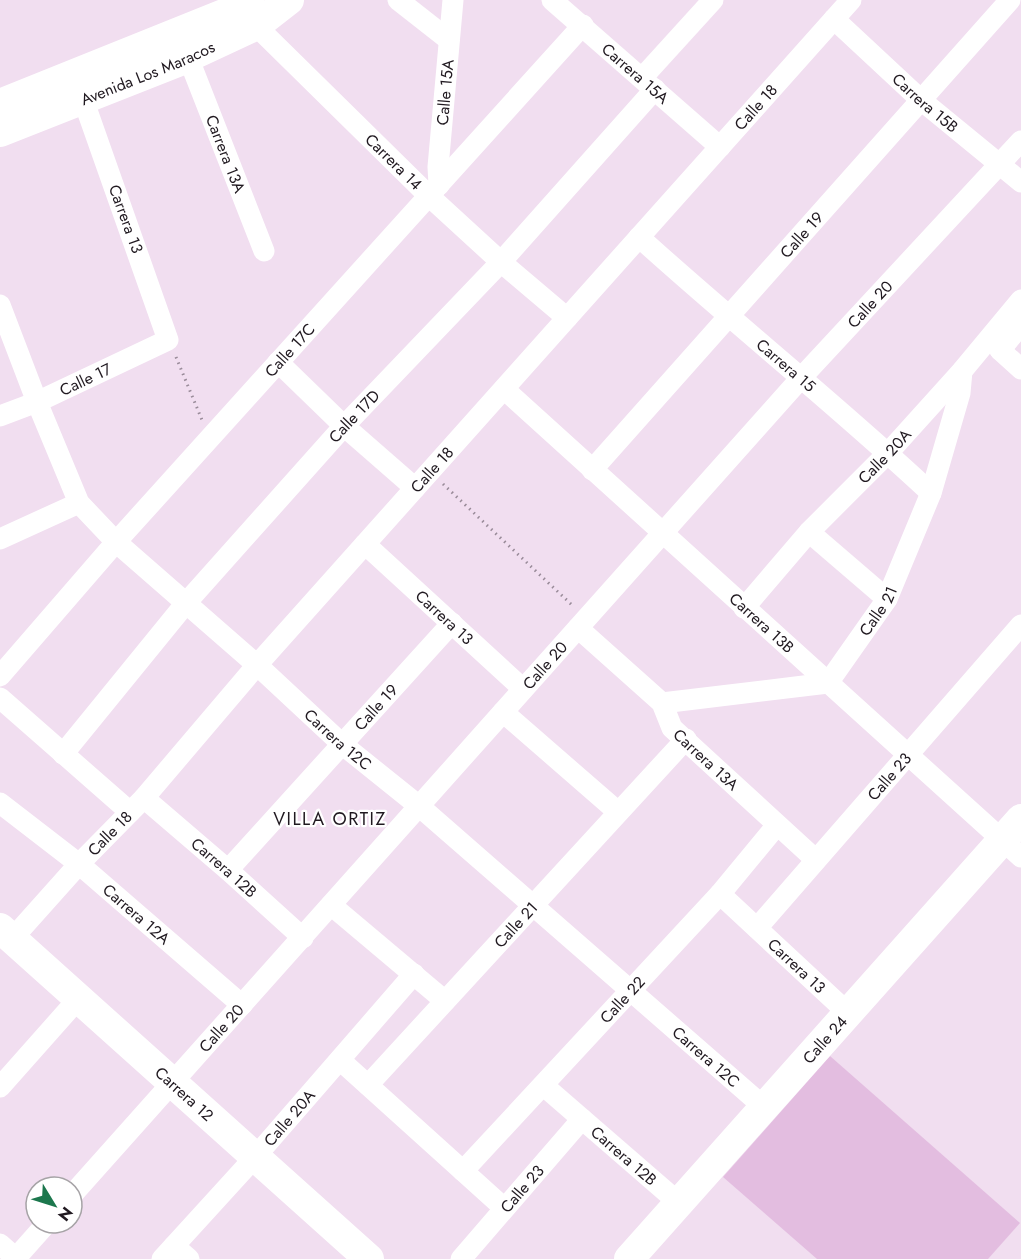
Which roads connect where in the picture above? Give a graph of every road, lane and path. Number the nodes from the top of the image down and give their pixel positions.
1 (289, 0) edge
2 (398, 0) edge
3 (453, 0) edge
4 (552, 0) edge
5 (713, 0) edge
6 (851, 0) edge
7 (1010, 0) edge
8 (242, 9) edge
9 (834, 19) junction
10 (582, 25) junction
11 (449, 40) junction
12 (188, 57) junction
13 (649, 84) junction
14 (83, 99) junction
15 (921, 100) junction
16 (0, 104) edge
17 (0, 132) edge
18 (1021, 141) edge
19 (720, 147) junction
20 (1000, 164) junction
21 (1021, 182) edge
22 (434, 190) junction
23 (639, 237) junction
24 (264, 251) dead end
25 (501, 262) junction
26 (1021, 300) edge
27 (0, 305) edge
28 (728, 316) junction
29 (567, 318) junction
30 (1021, 325) edge
31 (168, 340) junction
32 (1000, 350) junction
33 (278, 363) junction
34 (968, 363) junction
35 (1021, 369) edge
36 (801, 378) junction
37 (504, 389) junction
38 (37, 402) junction
39 (0, 416) edge
40 (344, 426) junction
41 (209, 439) junction
42 (888, 453) junction
43 (592, 470) junction
44 (430, 471) junction
45 (415, 488) junction
46 (931, 493) junction
47 (79, 503) junction
48 (809, 532) junction
49 (663, 533) junction
50 (0, 539) edge
51 (116, 542) junction
52 (365, 544) junction
53 (887, 599) junction
54 (186, 603) junction
55 (744, 608) junction
56 (452, 623) junction
57 (582, 623) junction
58 (1021, 625) edge
59 (257, 665) junction
60 (0, 676) edge
61 (828, 683) junction
62 (524, 689) junction
63 (0, 698) edge
64 (662, 703) junction
65 (503, 712) junction
66 (686, 739) junction
67 (343, 745) junction
68 (63, 754) junction
69 (908, 755) junction
70 (0, 803) edge
71 (137, 805) junction
72 (419, 806) junction
73 (618, 812) junction
74 (777, 825) junction
75 (1015, 839) edge
76 (816, 860) junction
77 (79, 864) junction
78 (228, 870) junction
79 (720, 894) junction
80 (331, 905) junction
81 (533, 905) junction
82 (757, 928) junction
83 (6, 933) edge
84 (303, 938) junction
85 (414, 974) junction
86 (630, 990) junction
87 (79, 998) junction
88 (445, 1001) junction
89 (242, 1005) junction
90 (848, 1013) junction
91 (340, 1060) junction
92 (173, 1083) junction
93 (368, 1085) junction
94 (544, 1086) junction
95 (0, 1087) edge
96 (764, 1107) junction
97 (582, 1119) junction
98 (255, 1157) junction
99 (463, 1171) junction
100 (84, 1183) edge
101 (679, 1203) junction
102 (504, 1208) junction
103 (37, 1235) edge
104 (0, 1244) edge
105 (175, 1255) edge
106 (16, 1259) edge
107 (369, 1259) edge
108 (461, 1259) edge
109 (629, 1259) edge

1 - 8 street, Avenida Los Maracos
2 - 11 street
3 - 11 street, Calle 15A
4 - 10 street, Carrera 15A
5 - 13 street, Calle 17D
6 - 9 street, Calle 18
7 - 15 street, Calle 19
8 - 12 street, Avenida Los Maracos
8 - 16 street, Avenida Los Maracos
8 - 22 street, Carrera 14
9 - 15 street, Carrera 15B
9 - 19 street, Calle 18
10 - 13 street, Carrera 15A
10 - 22 street, Calle 17C
11 - 22 street, Calle 15A
12 - 14 street, Avenida Los Maracos
12 - 24 street, Carrera 13A
13 - 19 street, Carrera 15A
13 - 25 street, Calle 17D
14 - 17 street, Avenida Los Maracos
14 - 31 street, Carrera 13
15 - 20 street, Carrera 15B
15 - 28 street, Calle 19
18 - 20 street, Calle 20
19 - 23 street, Calle 18
20 - 21 street, Carrera 15B
20 - 36 street, Calle 20
22 - 25 street, Carrera 14
22 - 33 street, Calle 17C
23 - 28 street, Carrera 15
23 - 29 street, Calle 18
25 - 29 street, Carrera 14
25 - 40 street, Calle 17D
26 - 34 street, Calle 20A
27 - 38 street, Carrera 12C
28 - 36 street, Carrera 15
28 - 43 street, Calle 19
29 - 37 street, Calle 18
30 - 32 street
31 - 38 street, Calle 17
31 - 41 path
32 - 34 street
32 - 35 street
33 - 40 street
33 - 41 street, Calle 17C
34 - 42 street, Calle 20A
34 - 46 street, Calle 21
36 - 42 street, Carrera 15
36 - 49 street, Calle 20
37 - 43 street, Carrera 13B
37 - 44 street, Calle 18
38 - 39 street, Calle 17
38 - 47 street, Carrera 12C
40 - 45 street
40 - 54 street, Calle 17D
41 - 51 street, Calle 17C
42 - 46 street, Carrera 15
42 - 48 street, Calle 20A
43 - 49 street, Carrera 13B
44 - 45 street, Calle 18
44 - 57 path
45 - 52 street, Calle 18
46 - 53 street, Calle 21
47 - 50 street
47 - 51 street, Carrera 12C
48 - 53 street
48 - 55 street, Calle 20A
49 - 55 street, Carrera 13B
49 - 57 street, Calle 20
51 - 54 street, Carrera 12C
51 - 60 street, Calle 17C
52 - 56 street, Carrera 13
52 - 59 street, Calle 18
53 - 61 street, Calle 21
54 - 59 street, Carrera 12C
54 - 68 street, Calle 17D
55 - 61 street, Carrera 13B
56 - 62 street, Carrera 13
56 - 67 street, Calle 19
57 - 62 street, Calle 20
57 - 64 street, Carrera 13A
58 - 69 street, Calle 23
59 - 67 street, Carrera 12C
59 - 71 street, Calle 18
61 - 64 street
61 - 69 street, Carrera 13B
62 - 65 street, Calle 20
63 - 68 street, Carrera 12B
64 - 66 street, Carrera 13A
65 - 72 street, Calle 20
65 - 73 street
66 - 73 street, Calle 21
66 - 74 street, Carrera 13A
67 - 72 street, Carrera 12C
67 - 78 street, Calle 19
68 - 71 street, Carrera 12B
69 - 75 street, Carrera 13B
69 - 76 street, Calle 23
70 - 77 street, Carrera 12A
71 - 77 street, Calle 18
71 - 78 street, Carrera 12B
72 - 80 street, Calle 20
72 - 81 street, Carrera 12C
73 - 81 street, Calle 21
74 - 76 street, Carrera 13A
74 - 79 street, Calle 22
75 - 90 street, Calle 24
76 - 82 street, Calle 23
77 - 83 street, Calle 18
77 - 89 street, Carrera 12A
78 - 84 street, Carrera 12B
79 - 82 street, Carrera 13
79 - 86 street, Calle 22
80 - 84 street, Calle 20
80 - 85 street
81 - 86 street, Carrera 12C
81 - 88 street, Calle 21
82 - 90 street, Carrera 13
83 - 87 street, Carrera 12
84 - 89 street, Calle 20
85 - 88 street
85 - 91 street, Calle 20A
86 - 94 street, Calle 22
86 - 96 street, Carrera 12C
87 - 92 street, Carrera 12
87 - 95 street
88 - 93 street, Calle 21
89 - 92 street, Calle 20
90 - 96 street, Calle 24
91 - 93 street
91 - 98 street, Calle 20A
92 - 98 street, Carrera 12
92 - 100 street, Calle 20
93 - 99 street
94 - 97 street, Carrera 12B
94 - 99 street, Calle 22
96 - 101 street, Calle 24
97 - 101 street, Carrera 12B
97 - 102 street, Calle 23
98 - 105 street, Calle 20A
98 - 107 street, Carrera 12
99 - 102 street
101 - 109 street, Calle 24
102 - 108 street, Calle 23
103 - 106 street
104 - 106 street

